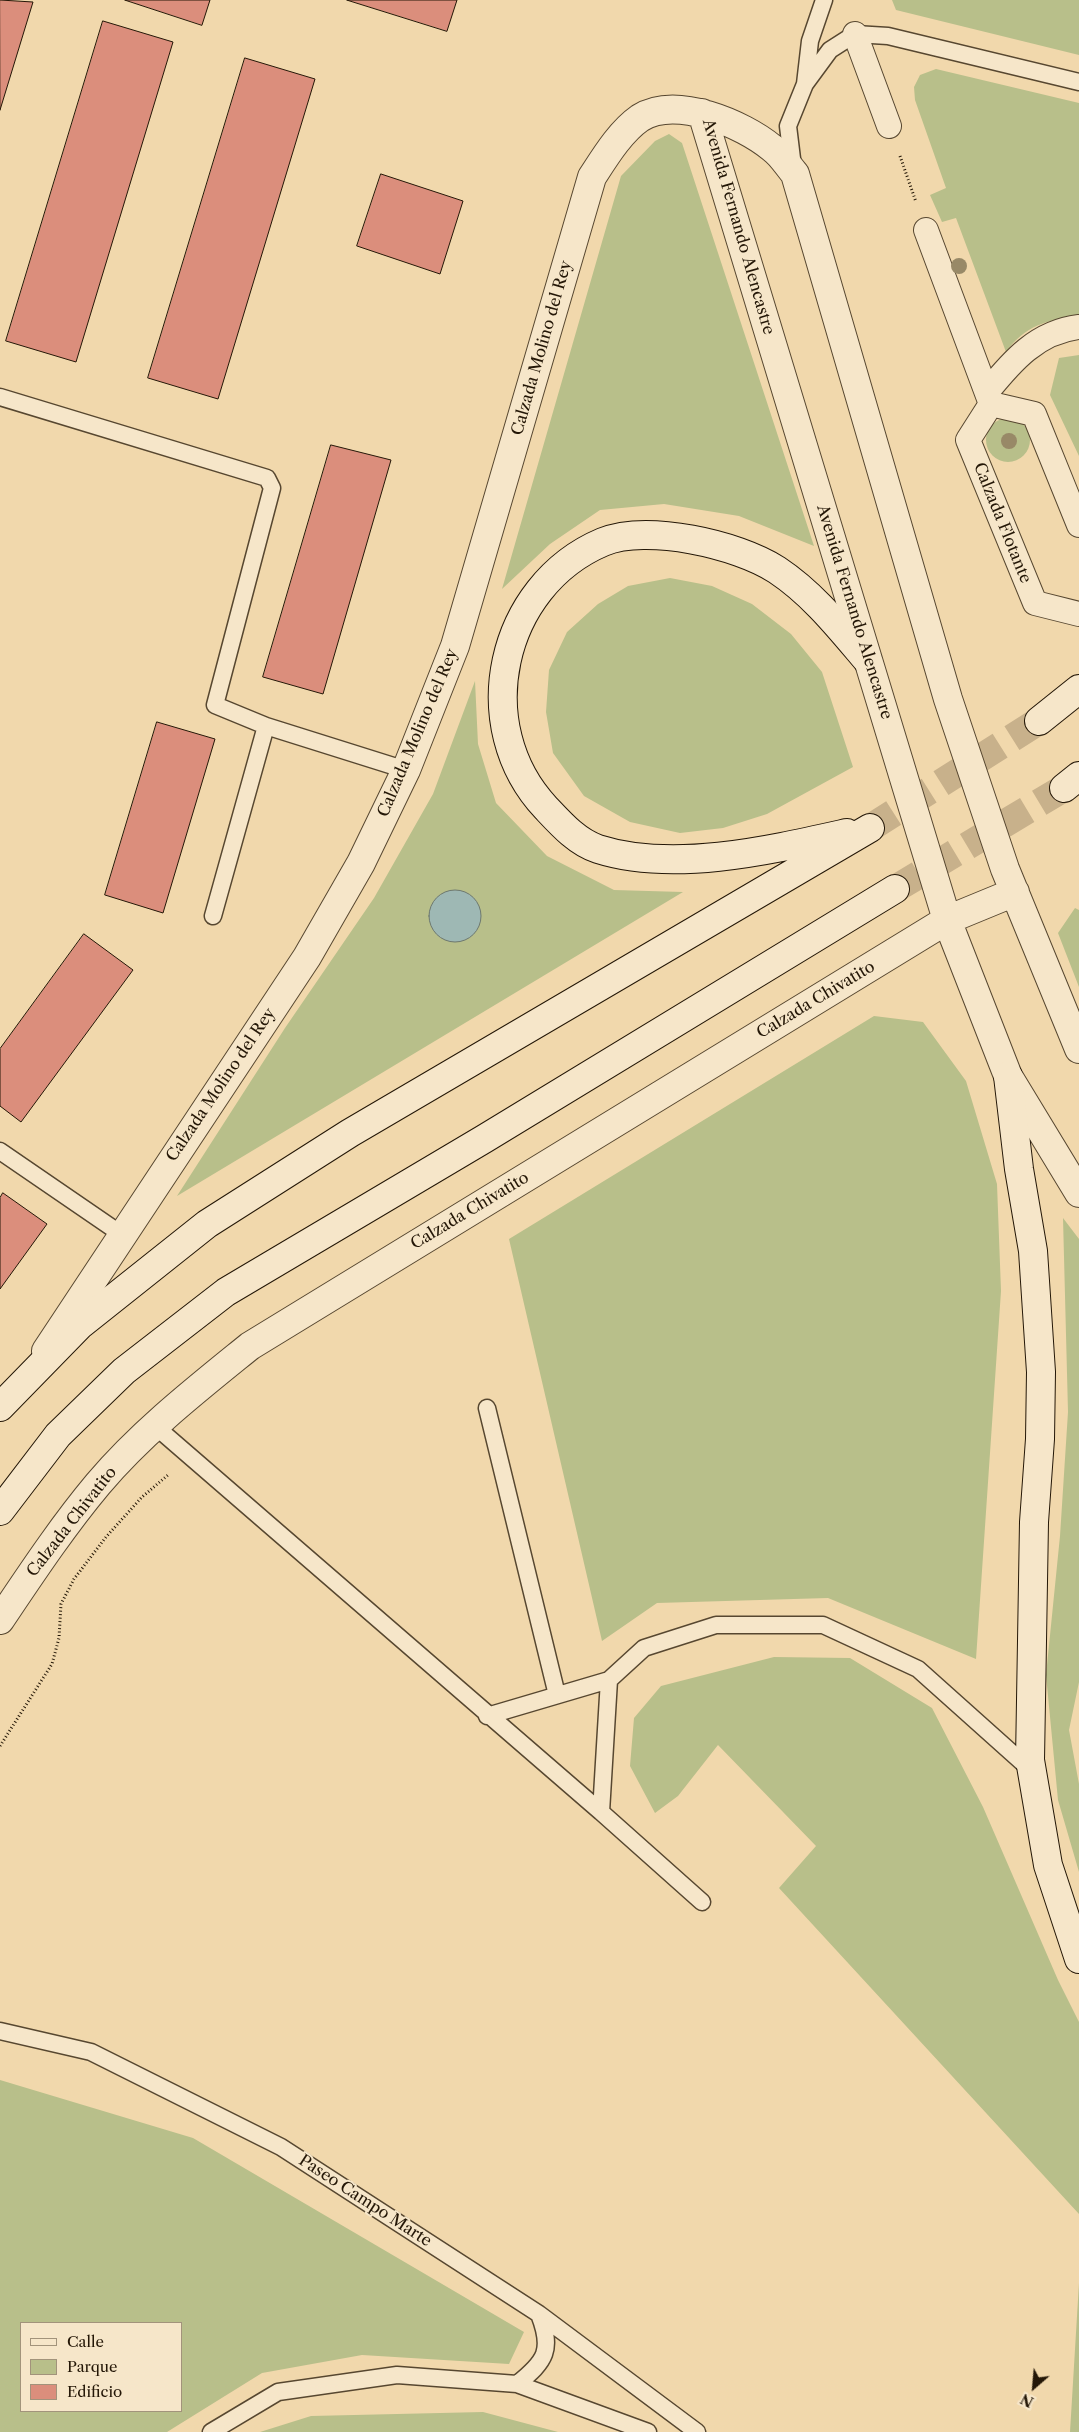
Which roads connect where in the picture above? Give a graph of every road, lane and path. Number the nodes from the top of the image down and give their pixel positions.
1 (824, 0) edge
2 (855, 34) junction
3 (1079, 82) edge
4 (805, 84) junction
5 (702, 113) junction
6 (889, 126) joint
7 (794, 174) junction
8 (926, 230) joint
9 (1079, 327) edge
10 (0, 397) edge
11 (989, 398) junction
12 (1079, 525) edge
13 (1079, 614) edge
14 (867, 660) junction
15 (1079, 689) edge
16 (1039, 720) tunnel mouth
17 (266, 726) junction
18 (406, 770) junction
19 (895, 889) tunnel mouth
20 (1015, 892) junction
21 (213, 916) dead end
22 (947, 920) junction
23 (1079, 1049) edge
24 (1008, 1076) junction
25 (0, 1151) edge
26 (1079, 1194) edge
27 (122, 1234) junction
28 (30, 1376) junction
29 (0, 1407) edge
30 (486, 1408) dead end
31 (154, 1426) junction
32 (190, 1457) junction
33 (0, 1512) edge
34 (0, 1620) edge
35 (609, 1680) junction
36 (557, 1695) junction
37 (487, 1716) junction
38 (0, 1746) edge
39 (1032, 1771) junction
40 (601, 1812) junction
41 (702, 1902) dead end
42 (1079, 1959) edge
43 (0, 2031) edge
44 (539, 2314) junction
45 (517, 2384) junction
46 (211, 2432) edge
47 (648, 2432) edge
48 (697, 2432) edge

1 - 4 lane
2 - 3 lane
2 - 4 lane
2 - 6 street
4 - 7 lane
5 - 7 street, Avenida Fernando Alencastre
5 - 14 street, Avenida Fernando Alencastre
5 - 18 street, Calzada Molino del Rey
6 - 8 path
7 - 20 street, Avenida Fernando Alencastre
8 - 11 street
9 - 11 street
10 - 17 lane
11 - 12 street
11 - 13 street, Calzada Flotante
14 - 22 street, Avenida Fernando Alencastre
14 - 28 street
15 - 16 street
17 - 18 lane
17 - 21 lane
18 - 27 street, Calzada Molino del Rey
19 - 33 street
20 - 22 street, Calzada Chivatito
20 - 23 street, Avenida Fernando Alencastre
22 - 24 street, Avenida Fernando Alencastre
22 - 31 street, Calzada Chivatito
24 - 26 street, Avenida Fernando Alencastre
24 - 39 street
25 - 27 lane
27 - 28 street, Calzada Molino del Rey
28 - 29 street
30 - 36 lane
31 - 32 lane
31 - 34 street, Calzada Chivatito
32 - 37 lane
32 - 38 path
35 - 36 lane
35 - 39 lane
35 - 40 lane
36 - 37 lane
37 - 40 lane
39 - 42 street
40 - 41 lane
43 - 44 lane, Paseo Campo Marte
44 - 45 lane
44 - 48 lane, Paseo Campo Marte
45 - 46 lane
45 - 47 lane

